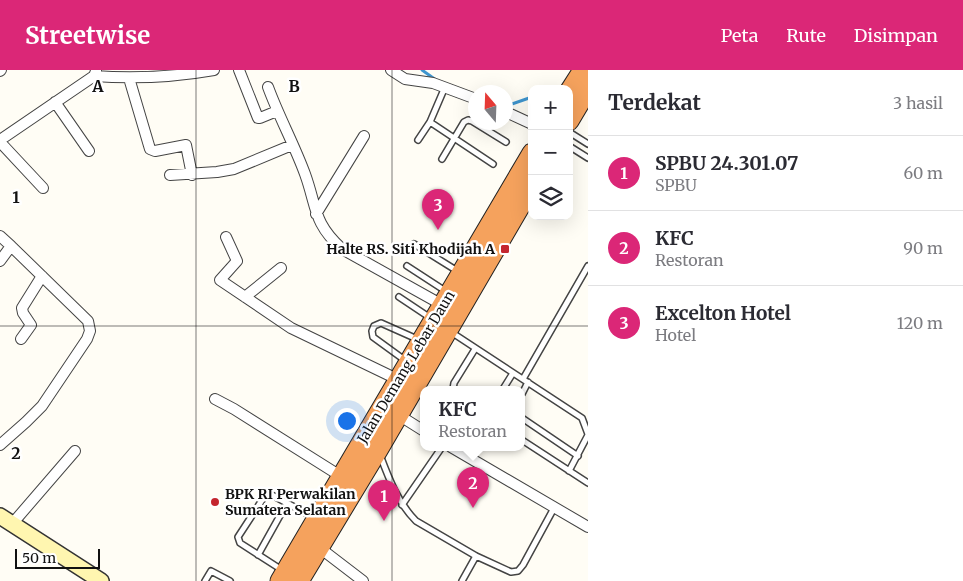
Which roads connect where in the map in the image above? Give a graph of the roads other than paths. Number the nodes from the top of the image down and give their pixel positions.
1 (214, 70) edge
2 (238, 70) edge
3 (391, 70) edge
4 (583, 70) edge
5 (95, 73) edge
6 (156, 74) edge
7 (129, 78) junction
8 (446, 86) junction
9 (573, 86) edge
10 (268, 87) dead end
11 (588, 89) edge
12 (468, 96) edge
13 (55, 102) junction
14 (277, 111) junction
15 (573, 113) edge
16 (513, 115) edge
17 (430, 122) junction
18 (528, 122) edge
19 (573, 135) edge
20 (364, 136) dead end
21 (454, 139) junction
22 (418, 140) dead end
23 (0, 141) edge
24 (506, 142) dead end
25 (588, 144) edge
26 (292, 145) junction
27 (573, 149) edge
28 (89, 151) dead end
29 (588, 158) edge
30 (442, 159) dead end
31 (528, 160) edge
32 (492, 164) dead end
33 (192, 174) junction
34 (170, 176) dead end
35 (43, 188) dead end
36 (528, 192) edge
37 (316, 214) junction
38 (0, 236) edge
39 (226, 237) dead end
40 (414, 244) dead end
41 (11, 246) junction
42 (0, 261) edge
43 (407, 266) dead end
44 (588, 266) edge
45 (281, 268) dead end
46 (462, 274) junction
47 (42, 276) junction
48 (245, 297) junction
49 (399, 297) dead end
50 (446, 312) junction
51 (21, 339) dead end
52 (422, 342) junction
53 (475, 349) junction
54 (409, 363) junction
55 (513, 373) junction
56 (399, 380) junction
57 (525, 380) junction
58 (454, 386) edge
59 (505, 386) edge
60 (524, 386) edge
61 (215, 399) dead end
62 (398, 414) junction
63 (525, 420) edge
64 (420, 428) edge
65 (588, 435) edge
66 (525, 442) edge
67 (0, 445) edge
68 (378, 450) junction
69 (74, 451) dead end
70 (439, 451) edge
71 (458, 451) edge
72 (578, 456) junction
73 (570, 471) junction
74 (342, 477) junction
75 (588, 483) edge
76 (287, 503) junction
77 (402, 505) junction
78 (555, 507) junction
79 (316, 519) junction
80 (6, 520) edge
81 (588, 527) edge
82 (313, 542) junction
83 (258, 555) junction
84 (476, 556) junction
85 (288, 578) edge
86 (101, 581) edge
87 (205, 581) edge
88 (230, 581) edge
89 (363, 581) edge
90 (462, 581) edge

1 - 6 street
2 - 14 street
3 - 8 street
4 - 9 highway
5 - 7 street
5 - 13 street
6 - 7 street
7 - 33 street
8 - 12 street
8 - 17 lane
10 - 14 street
11 - 15 highway
13 - 23 street
13 - 28 street
14 - 26 street
16 - 18 street
17 - 21 lane
17 - 22 lane
19 - 25 lane
20 - 37 street
21 - 24 lane
21 - 30 lane
21 - 32 lane
23 - 35 street
26 - 33 street
26 - 37 street
27 - 29 lane
31 - 46 highway, Jalan Demang Lebar Daun
33 - 34 street
36 - 50 highway, Jalan Demang Lebar Daun
37 - 50 street
38 - 41 street
39 - 48 street
40 - 46 lane
41 - 42 street
41 - 47 street
43 - 50 lane
44 - 57 lane
45 - 48 street
46 - 50 highway, Jalan Demang Lebar Daun
47 - 51 street
47 - 67 street
48 - 56 street
49 - 50 lane
50 - 52 highway, Jalan Demang Lebar Daun
50 - 53 lane
50 - 62 highway, Jalan Demang Lebar Daun
52 - 54 highway, Jalan Demang Lebar Daun
52 - 54 lane
53 - 55 lane
53 - 58 lane
54 - 56 highway, Jalan Demang Lebar Daun
55 - 57 lane
55 - 59 lane
56 - 74 highway, Jalan Demang Lebar Daun
57 - 60 lane
57 - 65 lane
61 - 74 street
62 - 64 street
62 - 68 highway, Jalan Demang Lebar Daun
63 - 72 lane
65 - 72 lane
66 - 73 lane
68 - 77 lane
68 - 82 highway, Jalan Demang Lebar Daun
69 - 80 street
70 - 77 lane
71 - 78 street
72 - 73 lane
73 - 75 lane
74 - 79 highway, Jalan Demang Lebar Daun
76 - 79 lane
76 - 83 lane
76 - 83 lane
77 - 84 lane
78 - 81 street
78 - 84 lane
79 - 82 highway, Jalan Demang Lebar Daun
80 - 86 street
82 - 85 highway, Jalan Demang Lebar Daun
82 - 89 street
83 - 85 lane
84 - 90 lane
87 - 88 lane

